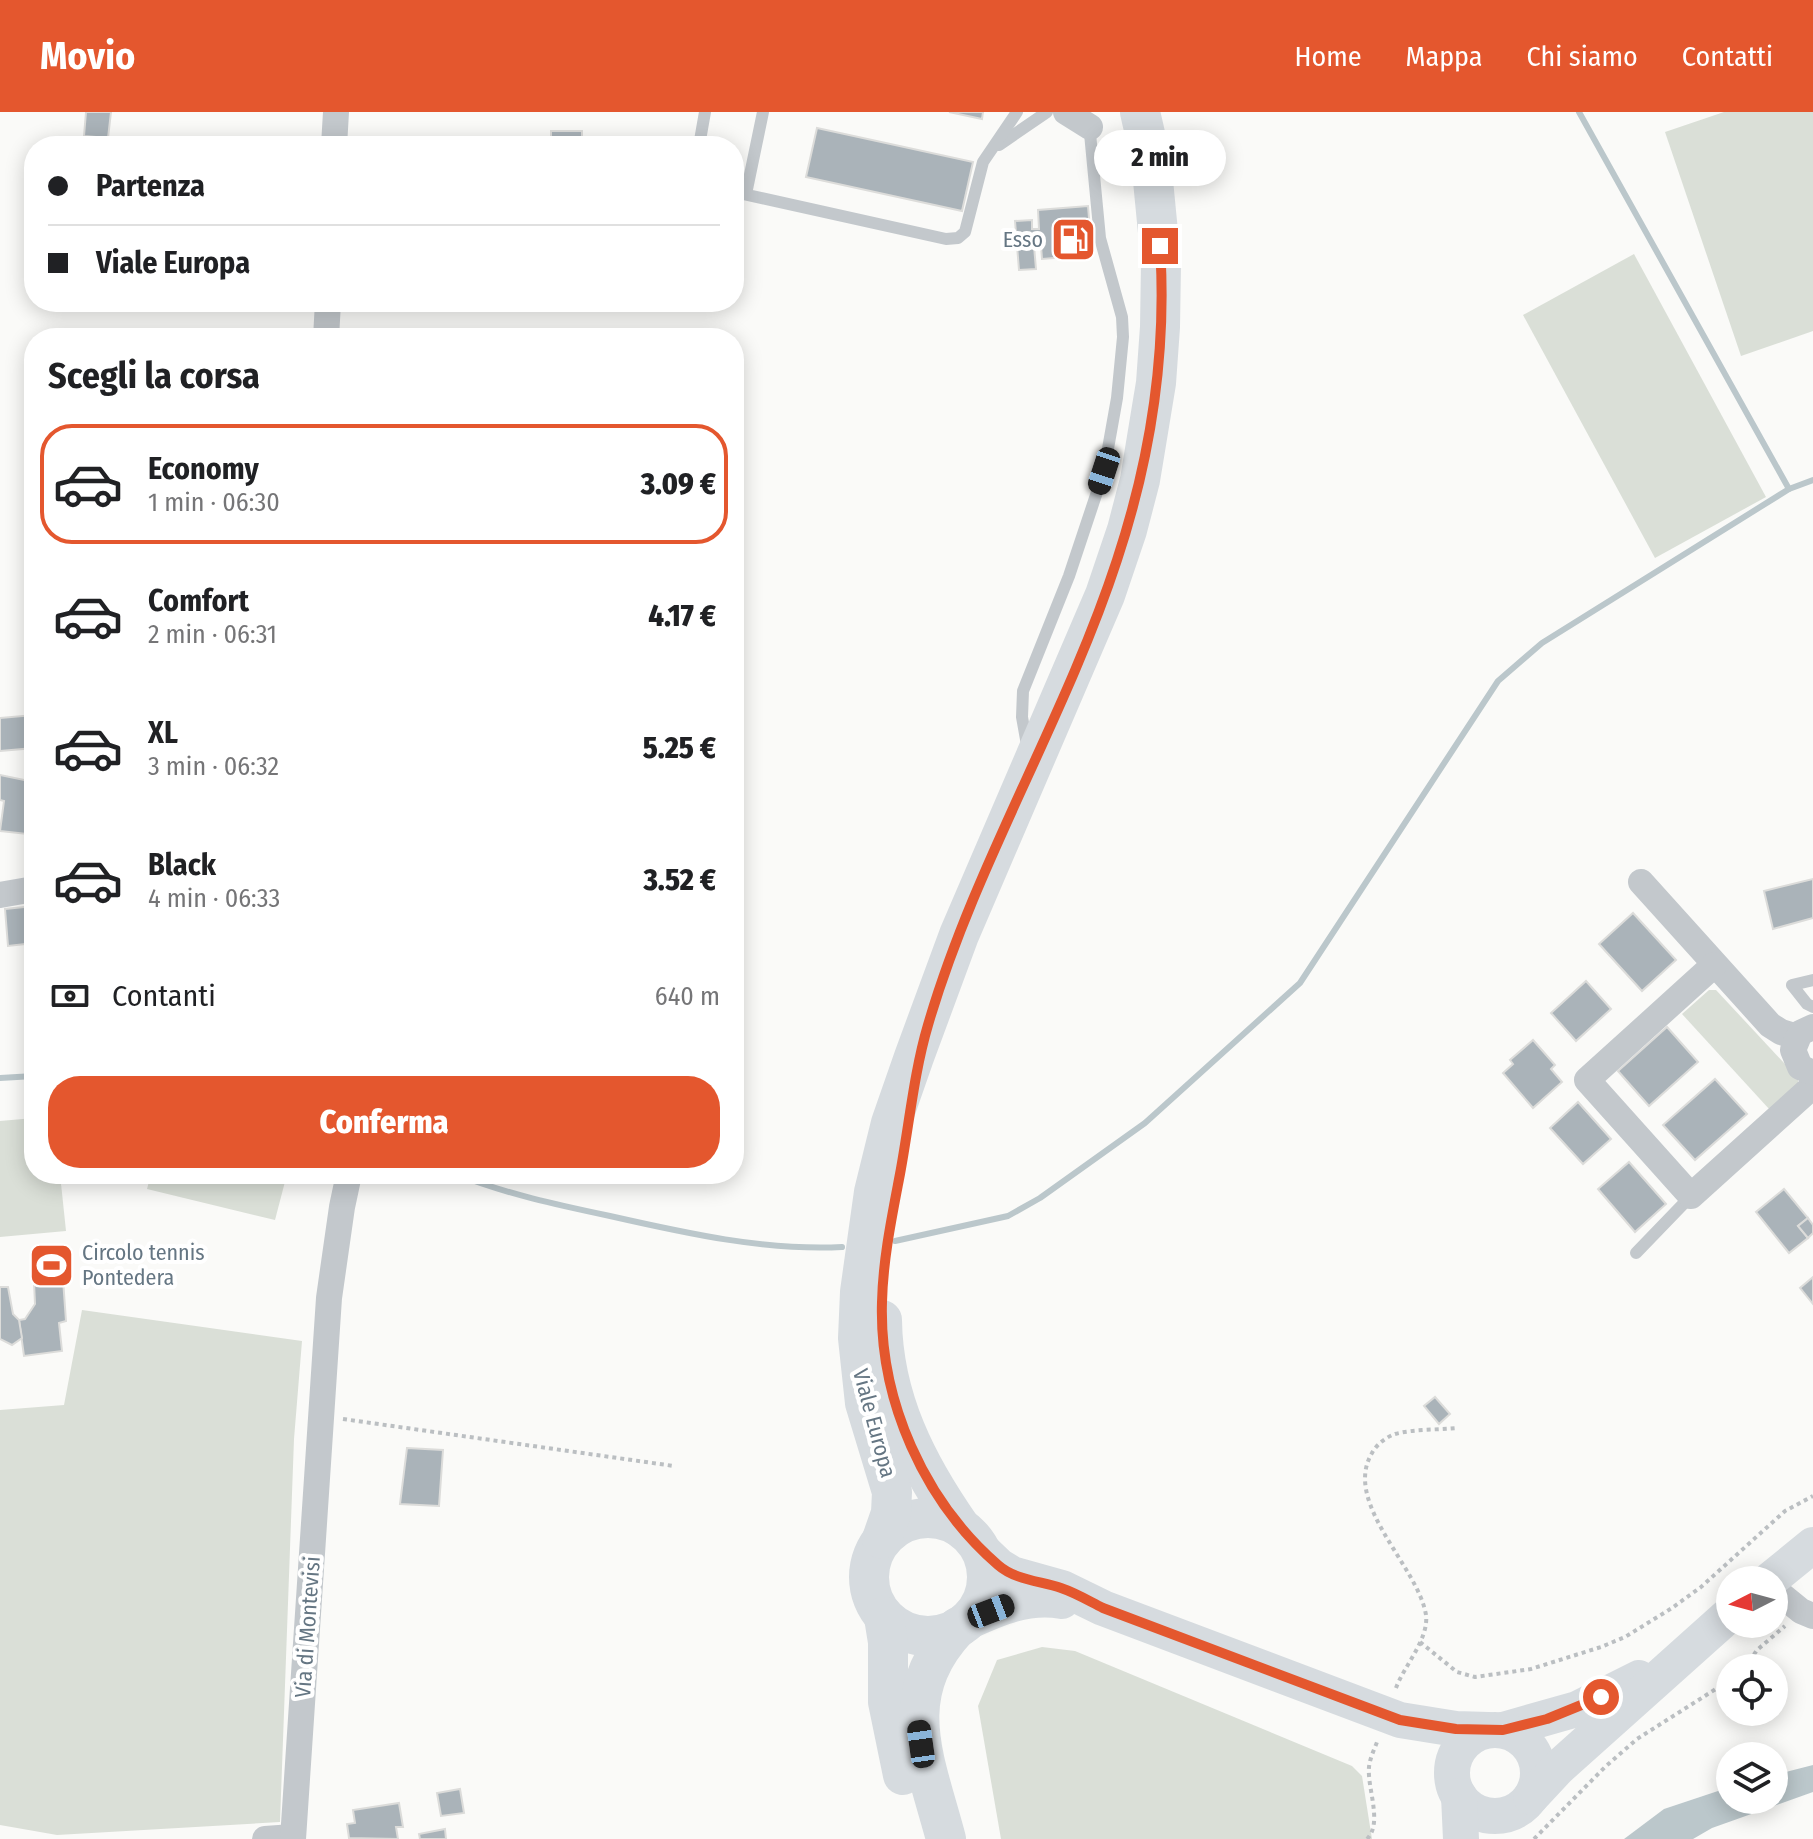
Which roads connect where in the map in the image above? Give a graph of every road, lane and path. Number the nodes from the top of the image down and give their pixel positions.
1 (336, 112) edge
2 (705, 112) edge
3 (763, 112) edge
4 (1017, 112) edge
5 (1047, 112) edge
6 (1066, 112) edge
7 (1140, 112) edge
8 (1089, 119) edge
9 (335, 136) edge
10 (701, 136) edge
11 (987, 154) junction
12 (744, 179) edge
13 (744, 194) edge
14 (1032, 766) junction
15 (1641, 882) dead end
16 (24, 891) edge
17 (0, 895) edge
18 (1714, 965) junction
19 (1813, 980) edge
20 (1813, 1007) edge
21 (927, 1028) junction
22 (1805, 1032) edge
23 (1813, 1073) edge
24 (1813, 1086) edge
25 (347, 1184) edge
26 (1691, 1196) junction
27 (1636, 1253) dead end
28 (321, 1416) junction
29 (1456, 1428) dead end
30 (674, 1466) dead end
31 (1813, 1496) edge
32 (970, 1537) junction
33 (882, 1539) junction
34 (1790, 1569) edge
35 (1103, 1608) junction
36 (1807, 1613) edge
37 (884, 1617) junction
38 (961, 1626) junction
39 (1716, 1626) edge
40 (1420, 1642) junction
41 (1754, 1654) edge
42 (1683, 1655) junction
43 (1716, 1689) edge
44 (1391, 1717) junction
45 (1496, 1730) junction
46 (1456, 1790) junction
47 (1528, 1814) edge
48 (293, 1838) edge
49 (265, 1839) edge
50 (920, 1839) edge
51 (946, 1839) edge
52 (1367, 1839) edge
53 (1461, 1839) edge
54 (1488, 1839) edge

1 - 9 street
2 - 10 lane
3 - 12 lane
4 - 11 lane
5 - 11 lane
6 - 8 street
7 - 14 main road, Viale Europa
8 - 14 lane
11 - 13 lane
14 - 21 main road, Viale Europa
15 - 18 street
16 - 17 street
18 - 22 street
18 - 26 street
19 - 20 lane
21 - 32 main road, Viale Europa
21 - 33 main road, Viale Europa
22 - 23 street
24 - 26 street
25 - 28 street, Via di Montevisi
26 - 27 lane
28 - 30 path
28 - 48 street, Via di Montevisi
29 - 40 path
31 - 40 path
32 - 33 main road
32 - 35 street
32 - 38 main road, Viale Europa
33 - 37 main road, Viale Europa
34 - 36 street
35 - 38 street
35 - 44 street
36 - 41 path
37 - 38 main road
37 - 50 main road, Viale Europa
38 - 51 main road, Viale Europa
39 - 42 street
40 - 44 path
42 - 45 street
42 - 47 street
43 - 47 path
44 - 45 street
44 - 46 street
44 - 52 path
45 - 46 street
45 - 47 street
46 - 47 street
46 - 53 street
47 - 54 street
48 - 49 street

